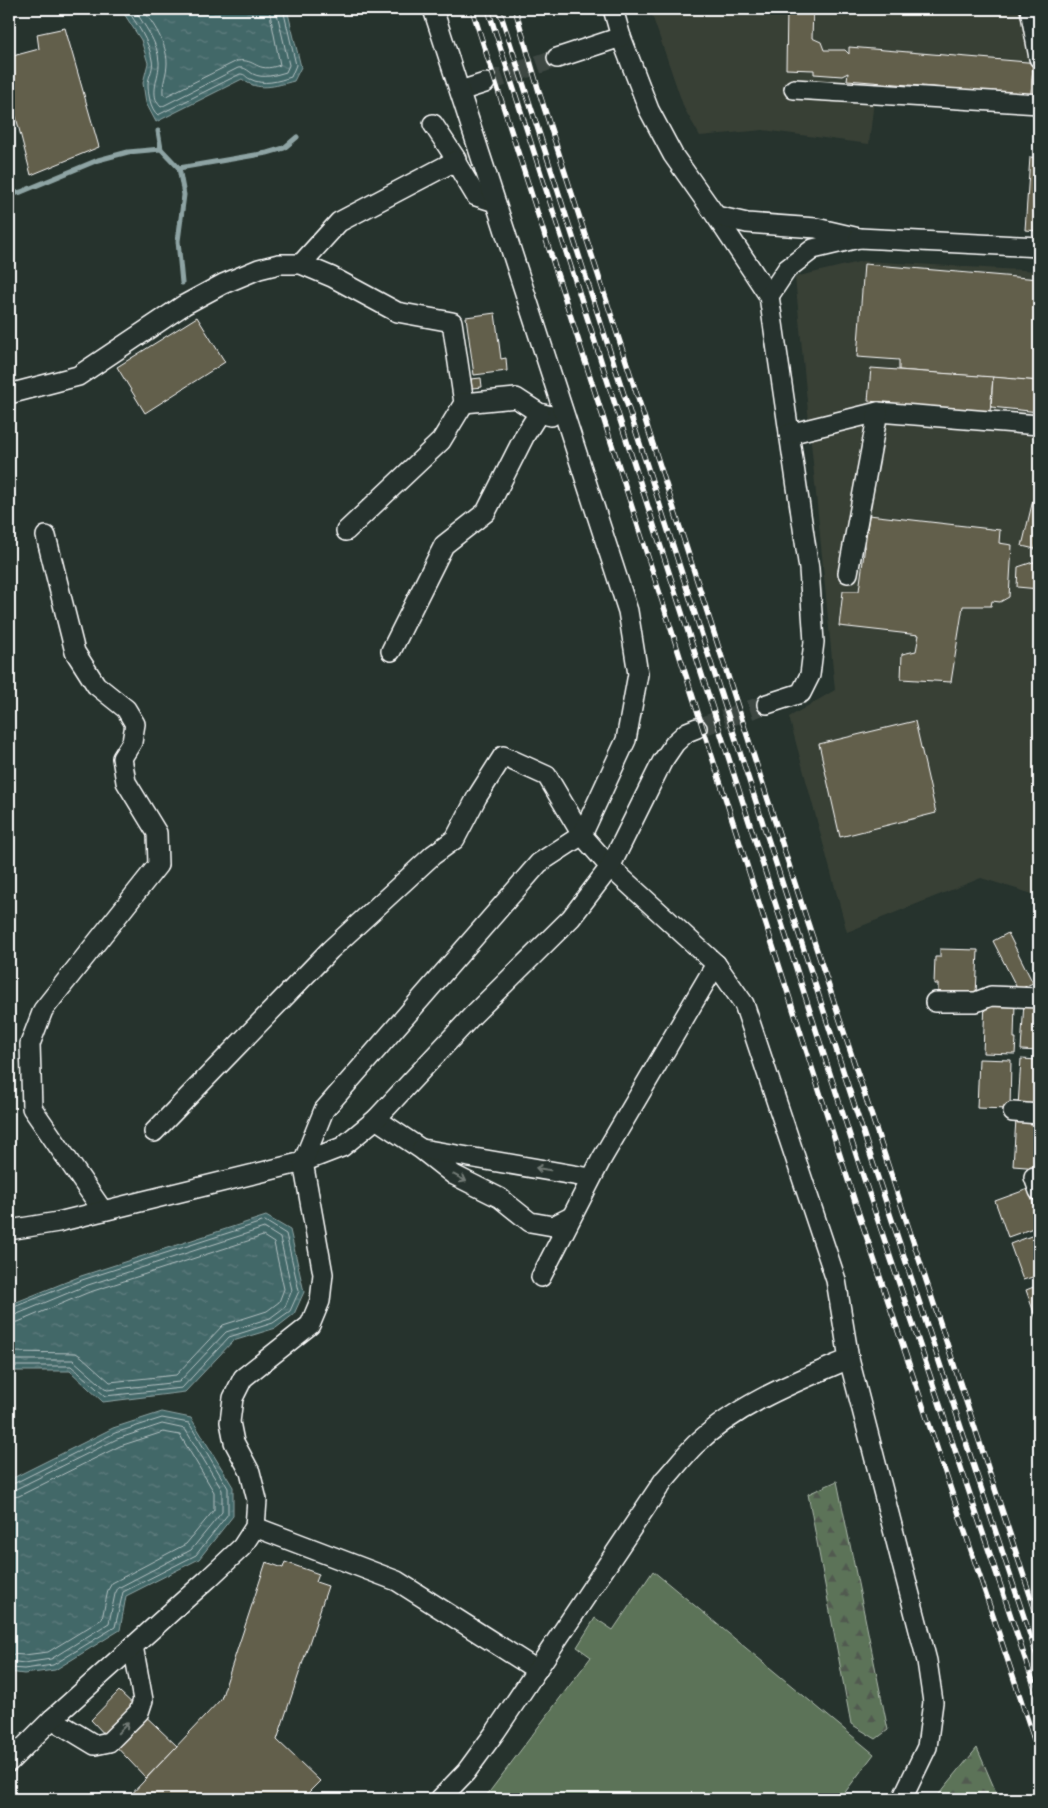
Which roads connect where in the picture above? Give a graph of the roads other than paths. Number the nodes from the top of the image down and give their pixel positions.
1 (433, 9) edge
2 (613, 9) edge
3 (1030, 9) edge
4 (621, 37) junction
5 (557, 58) tunnel mouth
6 (1039, 58) edge
7 (485, 82) tunnel mouth
8 (794, 89) dead end
9 (460, 91) junction
10 (1039, 104) edge
11 (433, 124) dead end
12 (456, 159) dead end
13 (495, 202) junction
14 (716, 216) junction
15 (858, 238) junction
16 (1039, 247) edge
17 (301, 264) junction
18 (769, 296) junction
19 (9, 394) edge
20 (464, 403) junction
21 (878, 412) junction
22 (539, 413) junction
23 (566, 420) junction
24 (1039, 425) edge
25 (789, 434) junction
26 (346, 531) dead end
27 (46, 536) dead end
28 (848, 573) dead end
29 (391, 651) dead end
30 (767, 704) tunnel mouth
31 (697, 728) tunnel mouth
32 (582, 835) junction
33 (610, 867) junction
34 (716, 964) junction
35 (1039, 998) edge
36 (935, 1002) dead end
37 (1012, 1112) dead end
38 (1039, 1114) edge
39 (376, 1120) junction
40 (154, 1132) dead end
41 (421, 1149) junction
42 (303, 1162) junction
43 (591, 1178) junction
44 (1039, 1178) edge
45 (1039, 1190) edge
46 (103, 1211) junction
47 (571, 1217) junction
48 (9, 1230) edge
49 (540, 1276) dead end
50 (850, 1359) junction
51 (255, 1527) junction
52 (133, 1646) junction
53 (537, 1670) junction
54 (52, 1719) junction
55 (9, 1762) edge
56 (440, 1799) edge
57 (902, 1799) edge

1 - 9 street
2 - 4 street
3 - 6 street
4 - 5 street
4 - 14 street
7 - 9 street
8 - 10 street
9 - 13 street
11 - 12 street
13 - 17 street
13 - 23 street
14 - 15 street
14 - 18 street
15 - 16 street
15 - 18 street
17 - 19 street
17 - 20 street
18 - 25 street
20 - 22 street
20 - 26 street
21 - 24 street
21 - 25 street
21 - 28 street
22 - 23 street
22 - 29 street
23 - 32 street
25 - 30 street
27 - 46 street
31 - 33 street
32 - 33 street
32 - 40 street
32 - 42 street
33 - 34 street
33 - 39 street
34 - 43 street
34 - 50 street
35 - 36 street
37 - 38 street
39 - 41 street
39 - 42 street
43 -> 41 street
41 -> 47 street
42 - 46 street
42 - 51 street
43 - 47 street
44 - 45 street
46 - 48 street
47 - 49 street
50 - 53 street
50 - 57 street
51 - 52 street
51 - 53 street
52 - 54 street
54 -> 52 street
53 - 56 street
54 - 55 street

